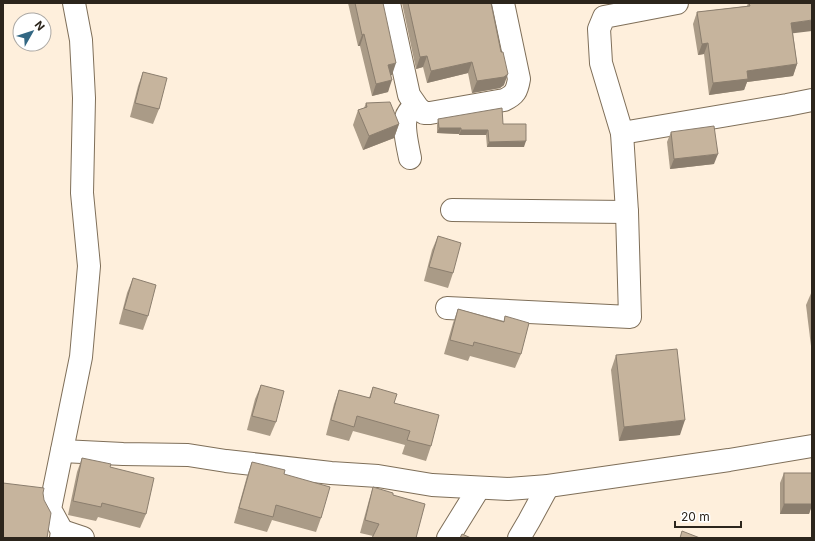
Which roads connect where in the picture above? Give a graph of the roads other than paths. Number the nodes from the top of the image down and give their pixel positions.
1 (74, 3) edge
2 (389, 3) edge
3 (503, 3) edge
4 (677, 3) edge
5 (812, 100) edge
6 (415, 105) junction
7 (622, 133) junction
8 (410, 158) dead end
9 (452, 210) dead end
10 (627, 212) junction
11 (447, 308) dead end
12 (812, 446) edge
13 (62, 450) junction
14 (548, 486) junction
15 (479, 488) junction
16 (62, 535) edge
17 (83, 538) edge
18 (448, 538) edge
19 (519, 538) edge

1 - 13 street
2 - 6 street
3 - 6 street
4 - 7 street
5 - 7 street
6 - 8 street
7 - 10 street
9 - 10 street
10 - 11 street
12 - 14 street
13 - 15 street
13 - 16 street
14 - 15 street
14 - 19 street
15 - 18 street
16 - 17 street

